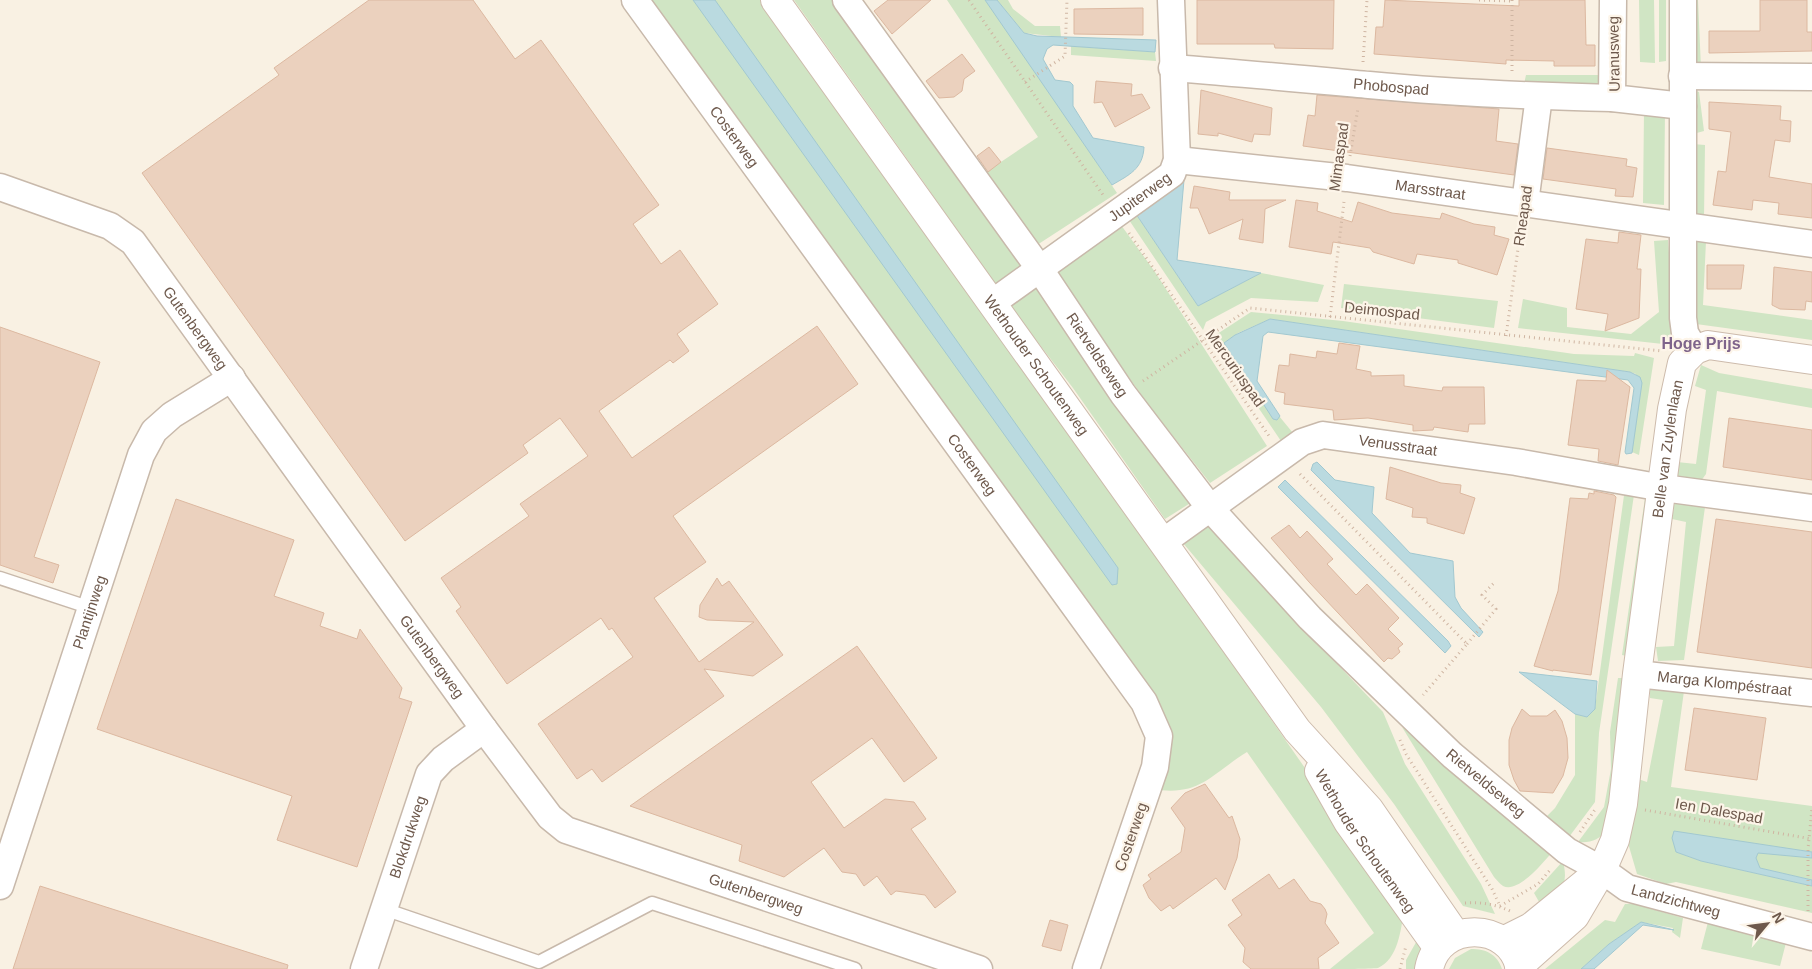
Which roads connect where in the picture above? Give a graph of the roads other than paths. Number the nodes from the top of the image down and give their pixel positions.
1 (635, 0) edge
2 (775, 0) edge
3 (846, 0) edge
4 (1171, 0) edge
5 (1614, 0) edge
6 (1683, 0) edge
7 (1172, 68) junction
8 (1682, 76) junction
9 (1812, 77) edge
10 (1539, 96) junction
11 (1612, 98) junction
12 (1683, 106) junction
13 (1176, 160) junction
14 (0, 187) edge
15 (1524, 203) junction
16 (1683, 226) junction
17 (1812, 244) edge
18 (1038, 268) junction
19 (992, 303) junction
20 (1695, 350) junction
21 (1812, 360) edge
22 (232, 378) junction
23 (1663, 488) junction
24 (1210, 508) junction
25 (1812, 508) edge
26 (1163, 542) junction
27 (0, 578) edge
28 (91, 608) junction
29 (1637, 674) junction
30 (1812, 693) edge
31 (484, 729) junction
32 (1602, 870) junction
33 (0, 886) edge
34 (384, 909) junction
35 (1812, 938) edge
36 (1503, 941) junction
37 (1441, 951) edge
38 (1520, 968) edge
39 (364, 969) edge
40 (855, 969) edge
41 (979, 969) edge
42 (1086, 969) edge

1 - 42 street, Costerweg
2 - 19 street, Wethouder Schoutenweg
3 - 18 street, Rietveldseweg
4 - 7 street, Jupiterweg
5 - 11 street, Uranusweg
6 - 8 street
7 - 10 street, Phobospad
7 - 13 street, Jupiterweg
8 - 9 street
8 - 12 street
10 - 11 street, Phobospad
10 - 15 street, Rheapad
11 - 12 street, Uranusweg
12 - 16 street
13 - 15 street, Marsstraat
13 - 18 street, Jupiterweg
14 - 22 street, Gutenbergweg
15 - 16 street, Marsstraat
16 - 17 street, Marsstraat
16 - 20 street
18 - 19 street, Jupiterweg
18 - 24 street, Rietveldseweg
19 - 26 street, Wethouder Schoutenweg
20 - 21 street
20 - 23 street, Belle van Zuylenlaan
22 - 28 street, Plantijnweg
22 - 31 street, Gutenbergweg
23 - 24 street, Venusstraat
23 - 25 street, Venusstraat
23 - 29 street, Belle van Zuylenlaan
24 - 26 street, Venusstraat
24 - 32 street, Rietveldseweg
26 - 37 street, Wethouder Schoutenweg
27 - 28 lane
28 - 33 street, Plantijnweg
29 - 30 street, Marga Klompéstraat
29 - 32 street, Belle van Zuylenlaan
31 - 34 street, Blokdrukweg
31 - 41 street, Gutenbergweg
32 - 35 street, Landzichtweg
32 - 36 street, Belle van Zuylenlaan
32 - 38 street, Belle van Zuylenlaan
34 - 39 street, Blokdrukweg
34 - 40 lane
36 - 37 street
36 - 38 street

